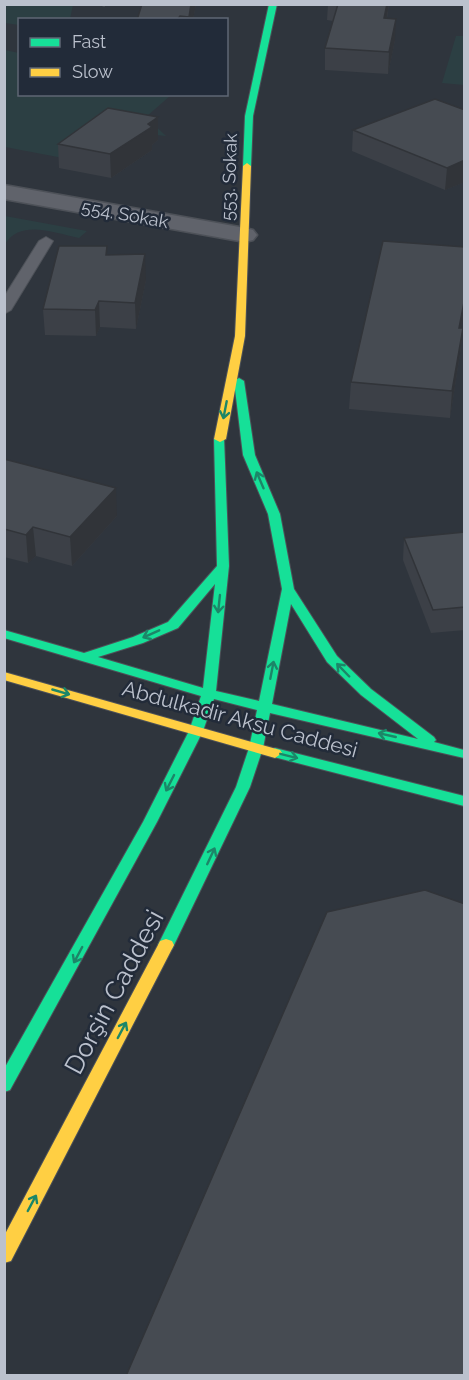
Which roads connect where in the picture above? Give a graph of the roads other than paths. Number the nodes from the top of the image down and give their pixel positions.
1 (273, 4) edge
2 (4, 192) edge
3 (245, 235) junction
4 (46, 240) dead end
5 (4, 309) edge
6 (236, 353) junction
7 (223, 566) junction
8 (288, 589) junction
9 (4, 634) edge
10 (85, 657) junction
11 (4, 676) edge
12 (209, 694) junction
13 (265, 706) junction
14 (196, 731) junction
15 (437, 746) junction
16 (256, 747) junction
17 (465, 754) edge
18 (465, 801) edge
19 (4, 1085) edge
20 (4, 1255) edge

1 - 3 street, 553. Sokak
2 - 3 street, 554. Sokak
3 - 6 street, 553. Sokak
4 - 5 lane
6 -> 7 street
8 -> 6 street
7 -> 10 street
7 -> 12 street
13 -> 8 street, Dorşin Caddesi
15 -> 8 street
9 - 10 street, Abdulkadir Aksu Caddesi
10 - 12 street, Abdulkadir Aksu Caddesi
11 -> 14 street, Abdulkadir Aksu Caddesi
12 - 13 street, Abdulkadir Aksu Caddesi
12 - 14 street
15 -> 13 street, Abdulkadir Aksu Caddesi
13 - 16 street, Dorşin Caddesi
14 - 16 street, Abdulkadir Aksu Caddesi
14 -> 19 street
15 - 17 street, Abdulkadir Aksu Caddesi
16 -> 18 street, Abdulkadir Aksu Caddesi
20 -> 16 street, Dorşin Caddesi

